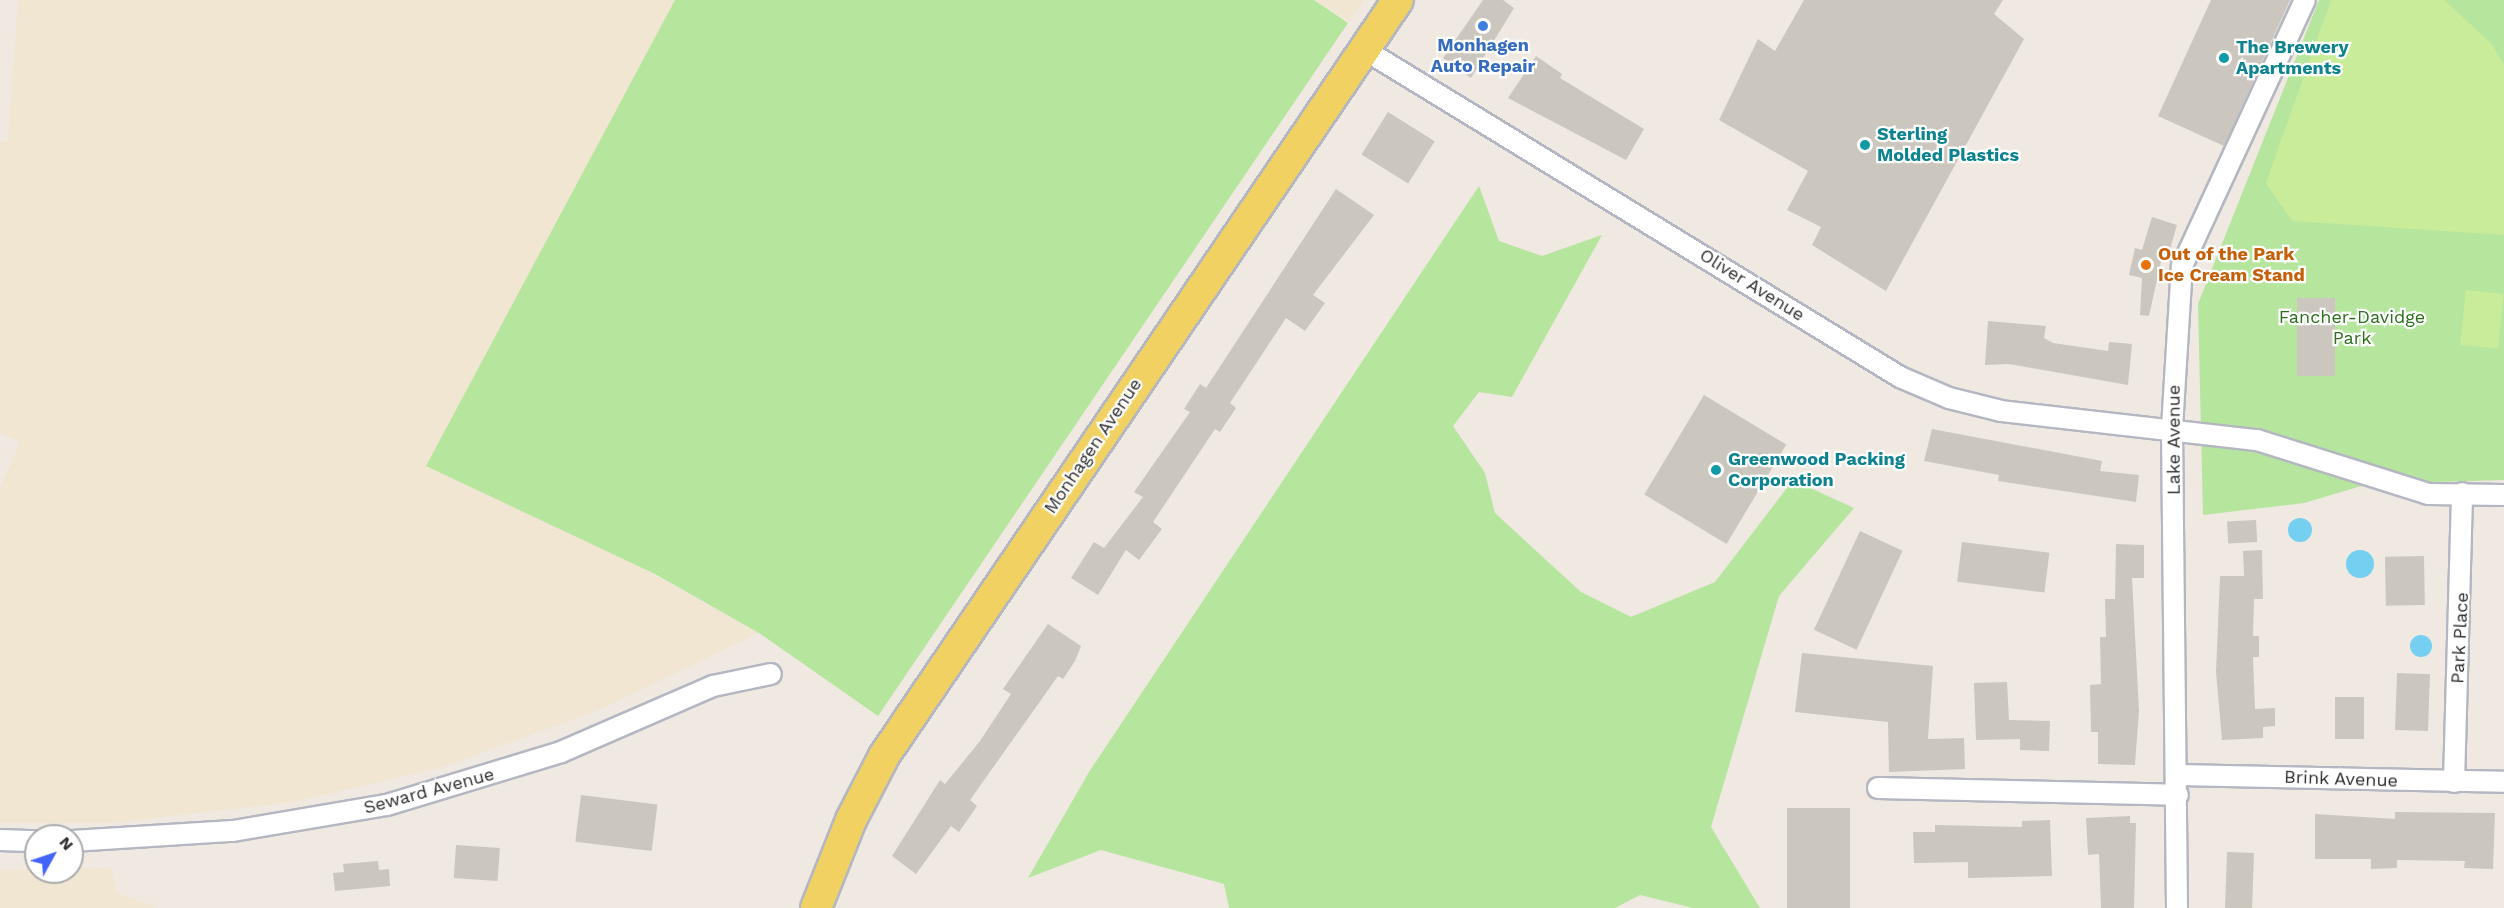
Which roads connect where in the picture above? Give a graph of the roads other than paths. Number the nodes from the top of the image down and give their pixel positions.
1 (1398, 0) edge
2 (2305, 0) edge
3 (1365, 50) junction
4 (2172, 428) junction
5 (2462, 494) junction
6 (2504, 495) edge
7 (771, 674) dead end
8 (2178, 775) junction
9 (2454, 782) junction
10 (2504, 782) edge
11 (1878, 788) dead end
12 (2178, 795) junction
13 (0, 840) edge
14 (84, 840) edge
15 (24, 841) edge
16 (816, 908) edge
17 (2177, 908) edge

1 - 3 main road, Monhagen Avenue
2 - 4 street, Lake Avenue
3 - 4 street, Oliver Avenue
3 - 16 main road, Monhagen Avenue
4 - 5 street, Oliver Avenue
4 - 8 street, Lake Avenue
5 - 6 street, Oliver Avenue
5 - 9 street, Park Place
7 - 14 street, Seward Avenue
8 - 9 street, Brink Avenue
8 - 12 street, Lake Avenue
9 - 10 street, Brink Avenue
11 - 12 street
12 - 17 street, Lake Avenue
13 - 15 street

